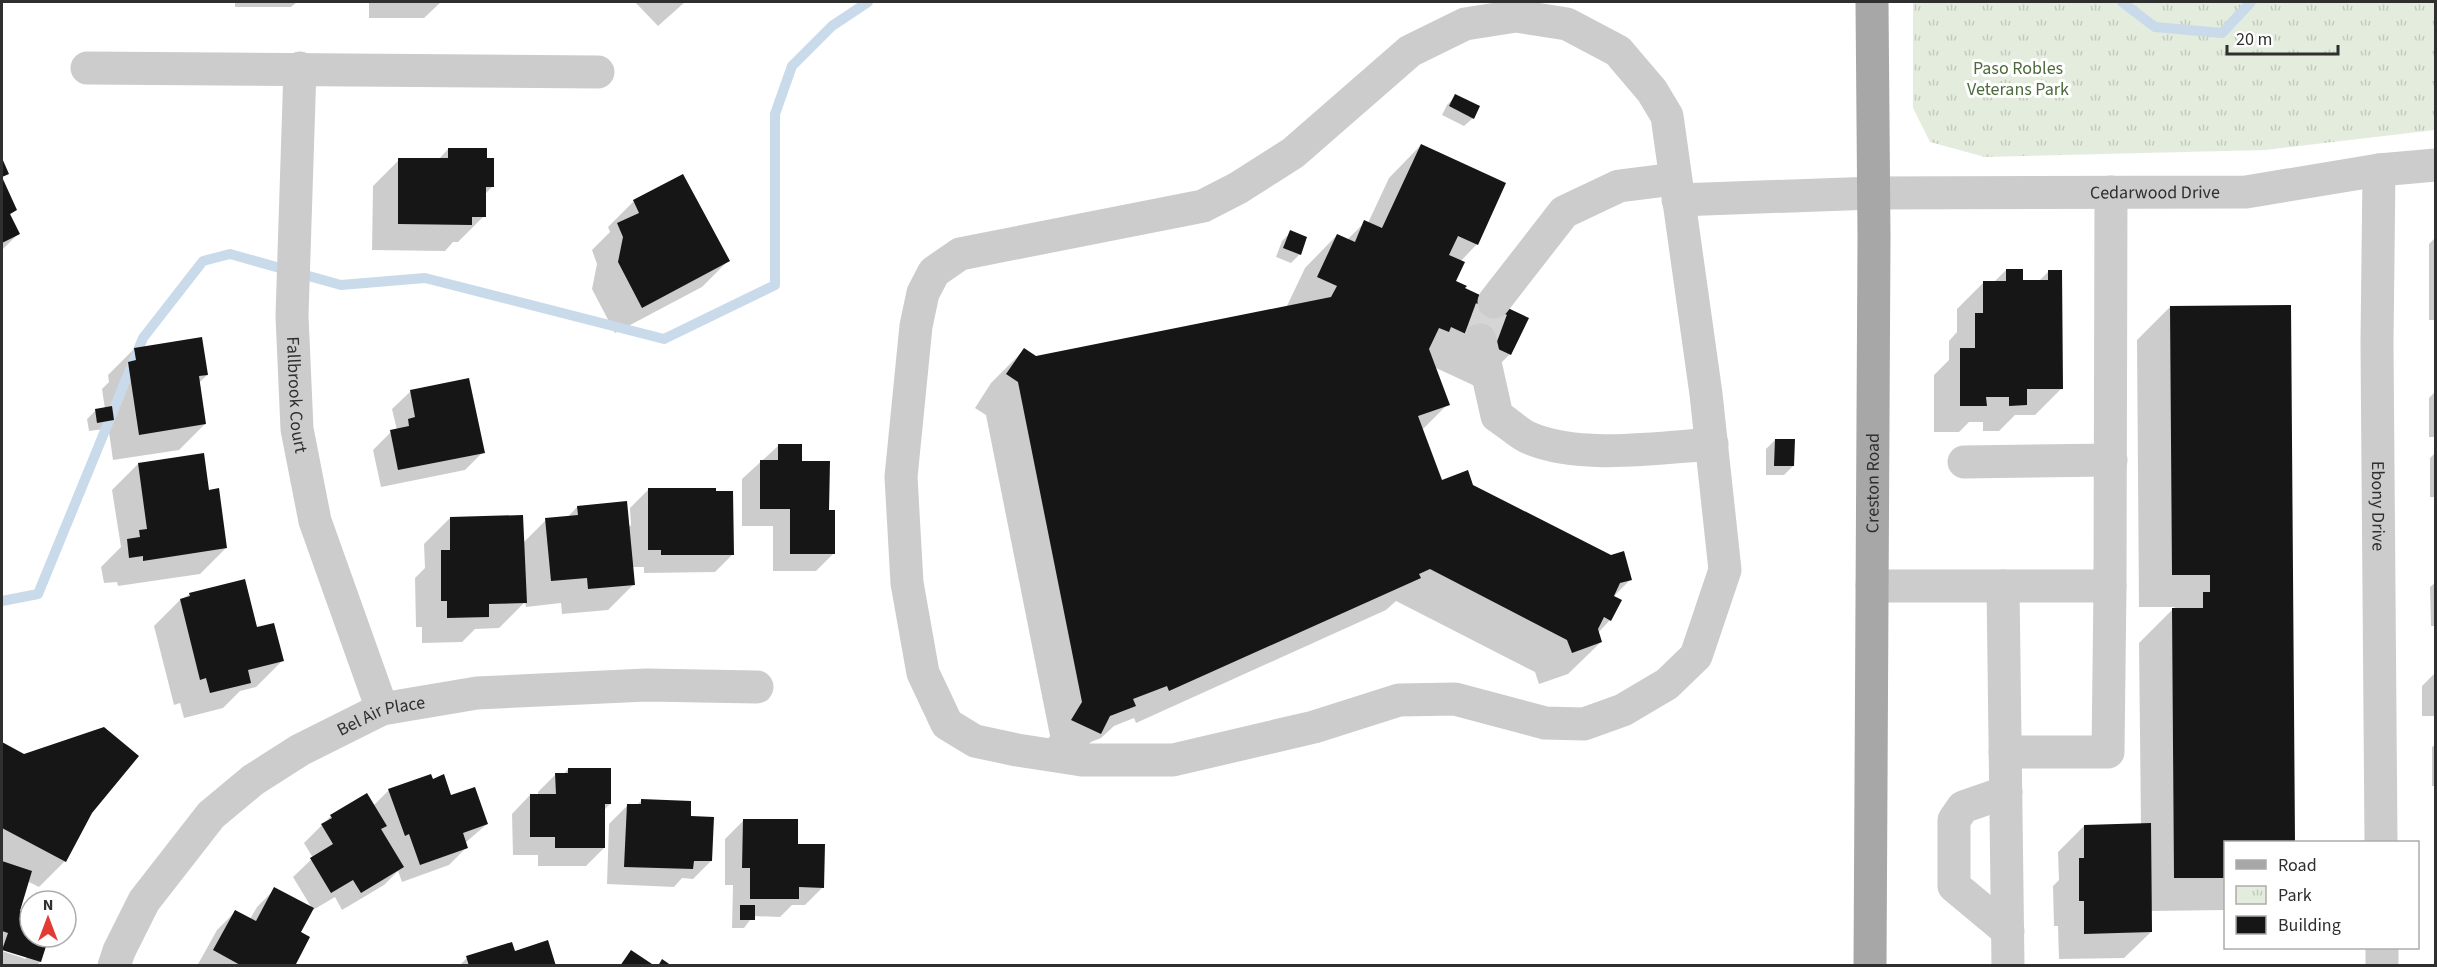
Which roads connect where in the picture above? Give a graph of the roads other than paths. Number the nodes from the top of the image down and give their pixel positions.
1 (1872, 2) edge
2 (87, 68) dead end
3 (300, 68) junction
4 (598, 72) dead end
5 (2436, 165) edge
6 (2379, 170) junction
7 (1677, 189) junction
8 (2111, 192) junction
9 (1874, 193) junction
10 (1494, 302) tunnel mouth
11 (1480, 340) tunnel mouth
12 (1712, 444) junction
13 (2111, 460) junction
14 (1964, 462) dead end
15 (1872, 586) junction
16 (2002, 586) junction
17 (2110, 586) junction
18 (757, 687) dead end
19 (382, 709) junction
20 (2005, 752) junction
21 (2006, 792) junction
22 (2381, 841) edge
23 (2008, 931) junction
24 (2382, 949) edge
25 (114, 966) edge
26 (1870, 966) edge
27 (2008, 966) edge
28 (2382, 966) edge

1 - 9 main road, Creston Road
2 - 3 street
3 - 4 street
3 - 19 street, Fallbrook Court
5 - 6 street, Cedarwood Drive
6 - 8 street, Cedarwood Drive
6 - 22 street, Ebony Drive
7 - 9 street, Cedarwood Drive
7 - 10 street, Cedarwood Drive
7 - 12 street
7 - 12 street
8 - 9 street, Cedarwood Drive
8 - 13 street
9 - 15 main road, Creston Road
11 - 12 street
13 - 14 street
13 - 17 street
15 - 16 street
15 - 26 main road, Creston Road
16 - 17 street
16 - 20 street
17 - 20 street
18 - 19 street, Bel Air Place
19 - 25 street, Bel Air Place
20 - 21 street
21 - 23 street
21 - 23 street
23 - 27 street
24 - 28 street

